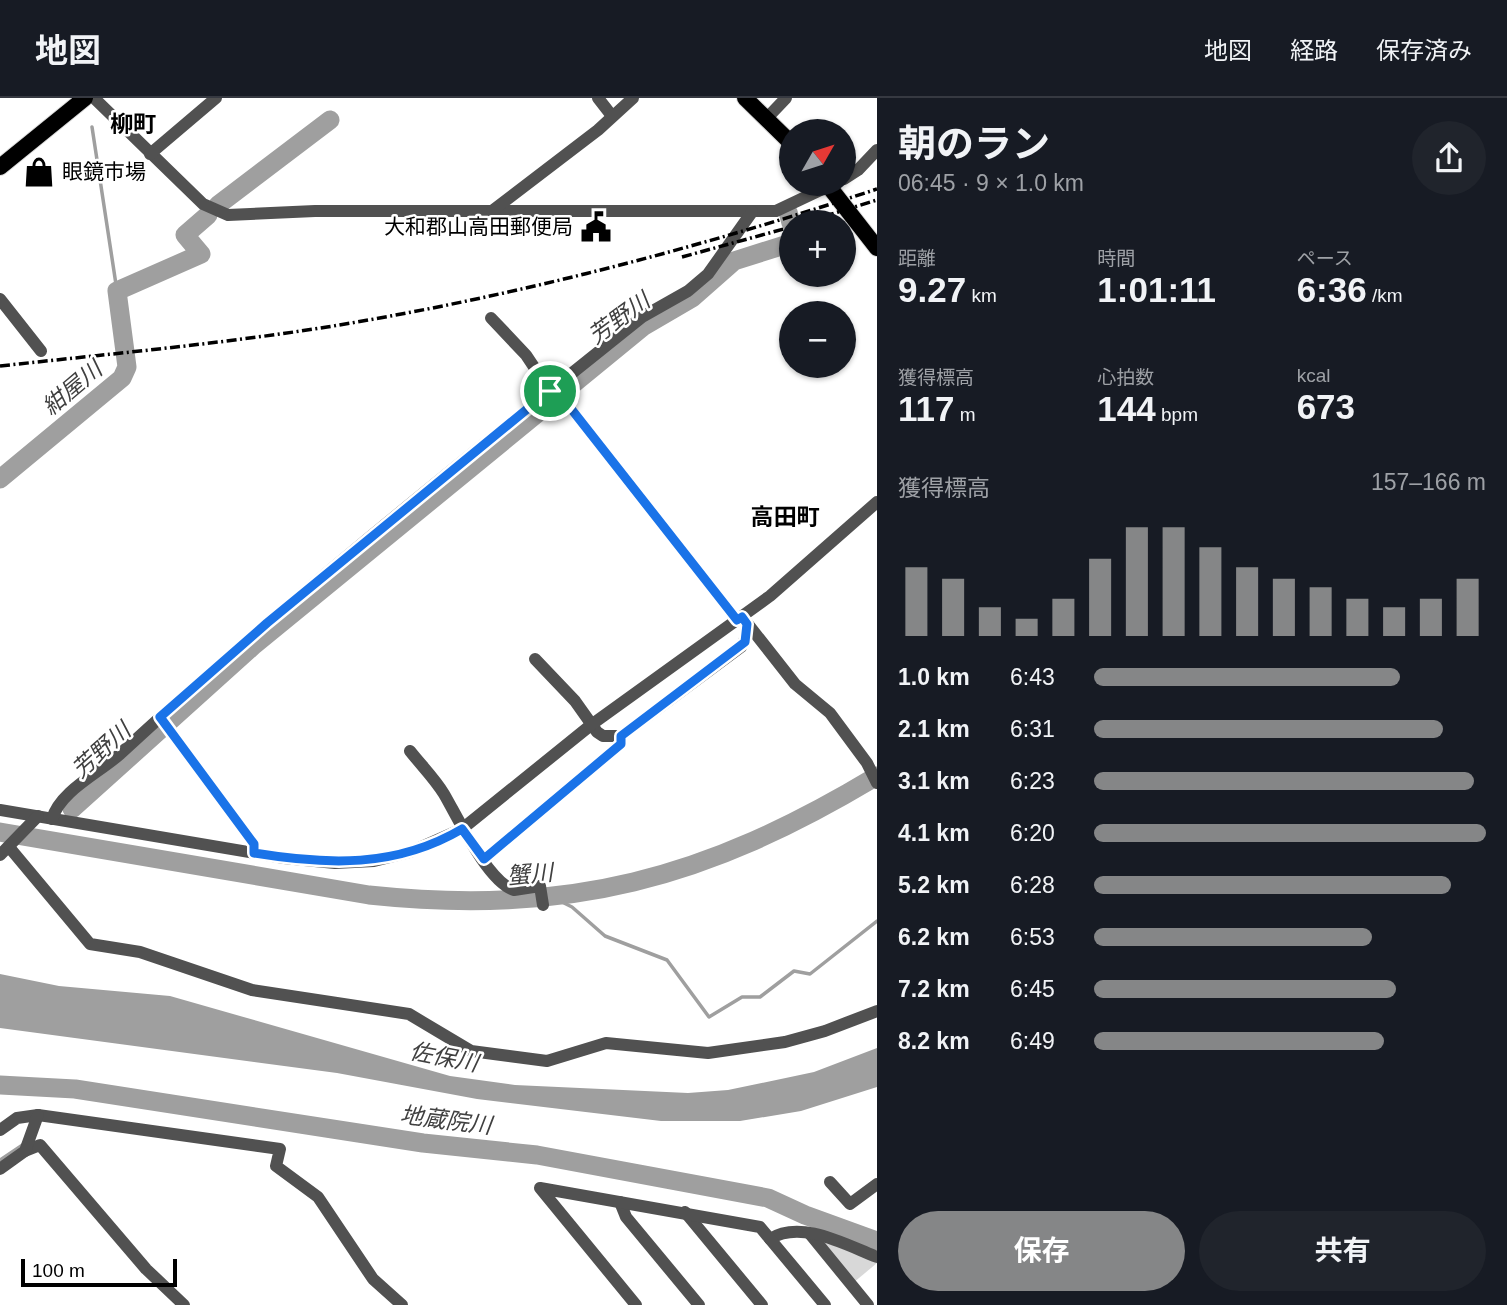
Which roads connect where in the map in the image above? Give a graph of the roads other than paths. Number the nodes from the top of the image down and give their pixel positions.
1 (85, 98) edge
2 (94, 98) edge
3 (216, 98) edge
4 (598, 98) edge
5 (633, 98) edge
6 (745, 98) edge
7 (786, 98) edge
8 (612, 116) junction
9 (766, 119) junction
10 (779, 131) edge
11 (877, 150) edge
12 (150, 154) junction
13 (2, 166) edge
14 (856, 171) edge
15 (807, 196) edge
16 (842, 196) edge
17 (492, 211) junction
18 (752, 212) junction
19 (877, 248) edge
20 (0, 299) edge
21 (491, 318) dead end
22 (41, 351) dead end
23 (552, 389) junction
24 (877, 502) edge
25 (742, 620) junction
26 (536, 659) dead end
27 (160, 717) junction
28 (591, 725) junction
29 (621, 736) junction
30 (410, 751) dead end
31 (877, 783) edge
32 (0, 810) edge
33 (38, 816) junction
34 (52, 819) junction
35 (462, 829) junction
36 (7, 849) edge
37 (254, 853) junction
38 (484, 859) junction
39 (543, 905) dead end
40 (877, 1011) edge
41 (38, 1115) junction
42 (0, 1130) edge
43 (25, 1151) junction
44 (0, 1169) edge
45 (830, 1182) dead end
46 (877, 1184) edge
47 (620, 1202) junction
48 (685, 1212) junction
49 (810, 1233) junction
50 (770, 1239) junction
51 (877, 1257) edge
52 (184, 1305) edge
53 (402, 1305) edge
54 (636, 1305) edge
55 (699, 1305) edge
56 (762, 1305) edge
57 (825, 1305) edge
58 (868, 1305) edge

1 - 13 main road
2 - 12 street
3 - 12 street
4 - 8 street
5 - 8 street
6 - 9 main road
7 - 9 street
8 - 17 street
9 - 10 main road
11 - 14 street
12 - 17 street
15 - 18 street
16 - 19 main road
17 - 18 street
18 - 23 street
20 - 22 street
21 - 23 street
23 - 25 street
23 - 27 street
24 - 25 street
25 - 28 street
25 - 29 street
25 - 31 street
26 - 28 street
27 - 34 street
27 - 37 street
28 - 29 street
28 - 35 street
29 - 38 street
30 - 35 street
32 - 33 street
33 - 34 street
33 - 36 street
34 - 37 street
35 - 37 street
35 - 38 street
36 - 40 street
38 - 39 street
41 - 42 street
41 - 43 street
41 - 53 street
43 - 44 street
43 - 52 street
45 - 46 street
47 - 48 street
47 - 54 street
47 - 55 street
48 - 50 street
48 - 56 street
49 - 50 street
49 - 51 street
49 - 58 street
50 - 57 street

